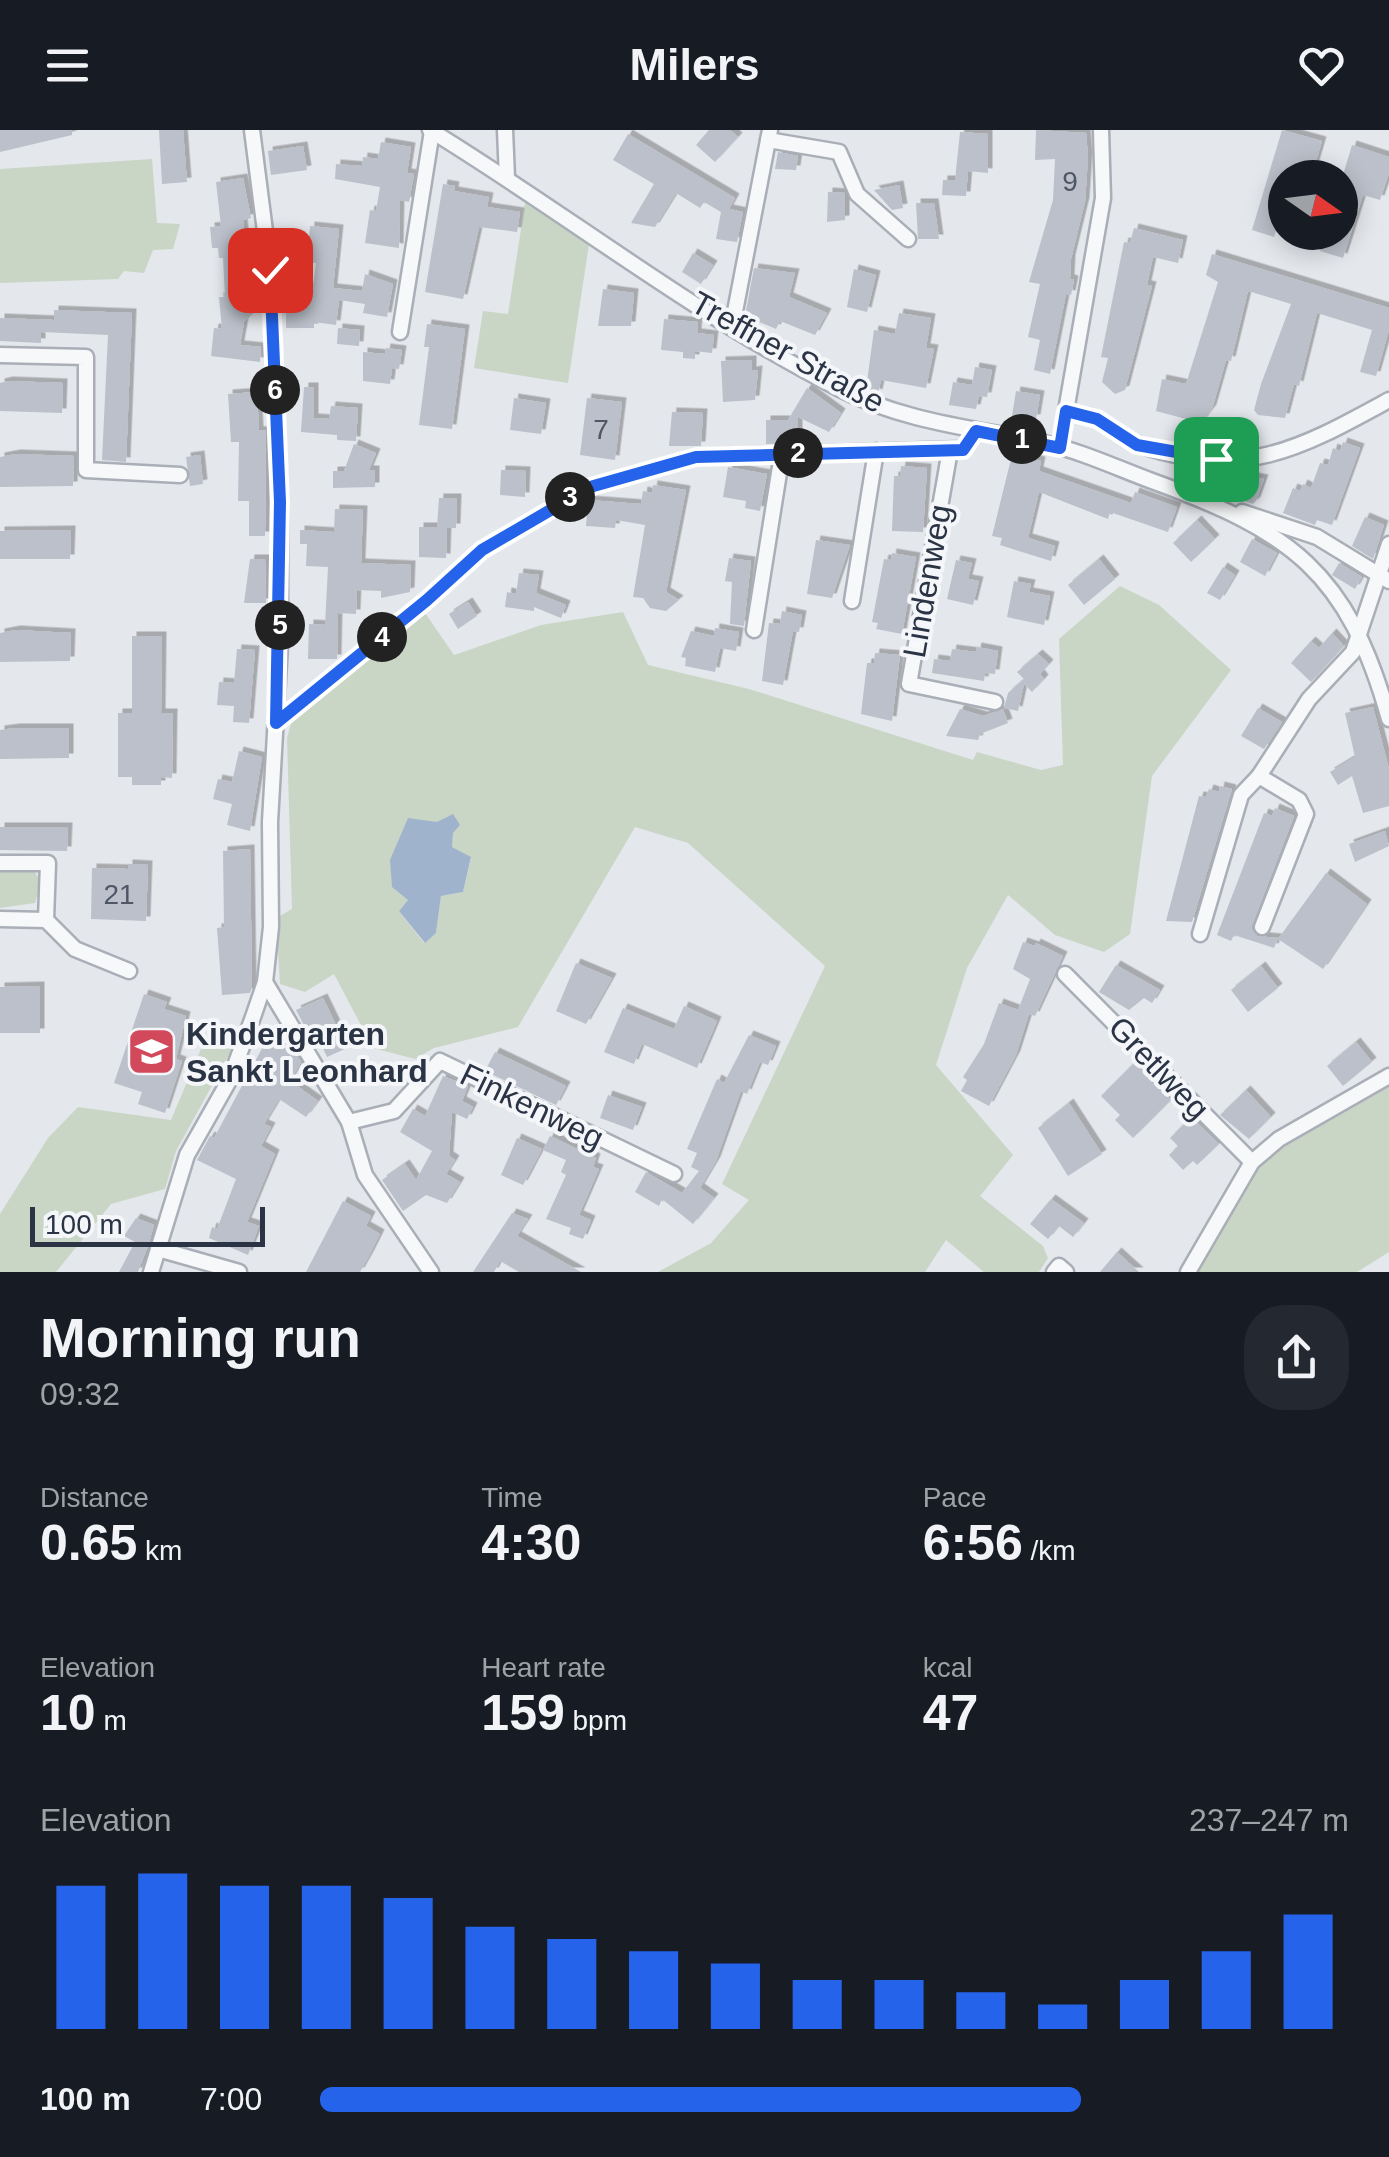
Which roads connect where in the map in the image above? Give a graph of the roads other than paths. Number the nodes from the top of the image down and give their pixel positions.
1 (252, 130) edge
2 (431, 130) edge
3 (504, 130) edge
4 (1101, 130) edge
5 (769, 135) edge
6 (507, 178) junction
7 (908, 239) dead end
8 (732, 326) junction
9 (400, 332) dead end
10 (0, 355) edge
11 (1389, 400) edge
12 (1066, 411) junction
13 (976, 431) junction
14 (1060, 448) junction
15 (950, 450) junction
16 (876, 451) junction
17 (782, 454) junction
18 (180, 475) dead end
19 (1232, 510) junction
20 (1389, 544) edge
21 (1383, 578) edge
22 (852, 602) dead end
23 (754, 630) dead end
24 (1360, 638) junction
25 (996, 702) dead end
26 (1389, 719) edge
27 (276, 723) junction
28 (1258, 776) junction
29 (0, 862) edge
30 (0, 919) edge
31 (46, 920) junction
32 (1262, 927) dead end
33 (1200, 934) dead end
34 (128, 970) dead end
35 (1065, 974) dead end
36 (265, 982) junction
37 (1389, 1076) edge
38 (348, 1122) junction
39 (1252, 1162) junction
40 (674, 1174) dead end
41 (158, 1249) junction
42 (151, 1272) edge
43 (239, 1272) edge
44 (431, 1272) edge
45 (1054, 1272) edge
46 (1066, 1272) edge
47 (1188, 1272) edge

1 - 27 street
2 - 6 street, Treffner Straße
2 - 9 street, Treffner Straße
3 - 6 street
4 - 12 street
5 - 7 street
5 - 8 street
6 - 8 street, Treffner Straße
8 - 13 street, Treffner Straße
10 - 18 street
11 - 12 street
12 - 14 street
13 - 14 street, Treffner Straße
13 - 15 street
14 - 19 street, Treffner Straße
15 - 16 street
15 - 25 street, Lindenweg
16 - 17 street
16 - 22 street
17 - 23 street
17 - 27 street
19 - 21 street
19 - 24 street, Treffner Straße
20 - 21 street
21 - 24 street
24 - 26 street, Treffner Straße
24 - 28 street
27 - 36 street
28 - 32 street
28 - 33 street
29 - 31 street
30 - 31 street
31 - 34 street
35 - 39 street, Gretlweg
36 - 38 street
36 - 41 street
37 - 39 street
38 - 40 street, Finkenweg
38 - 44 street
39 - 47 street
41 - 42 street
41 - 43 street
45 - 46 street

